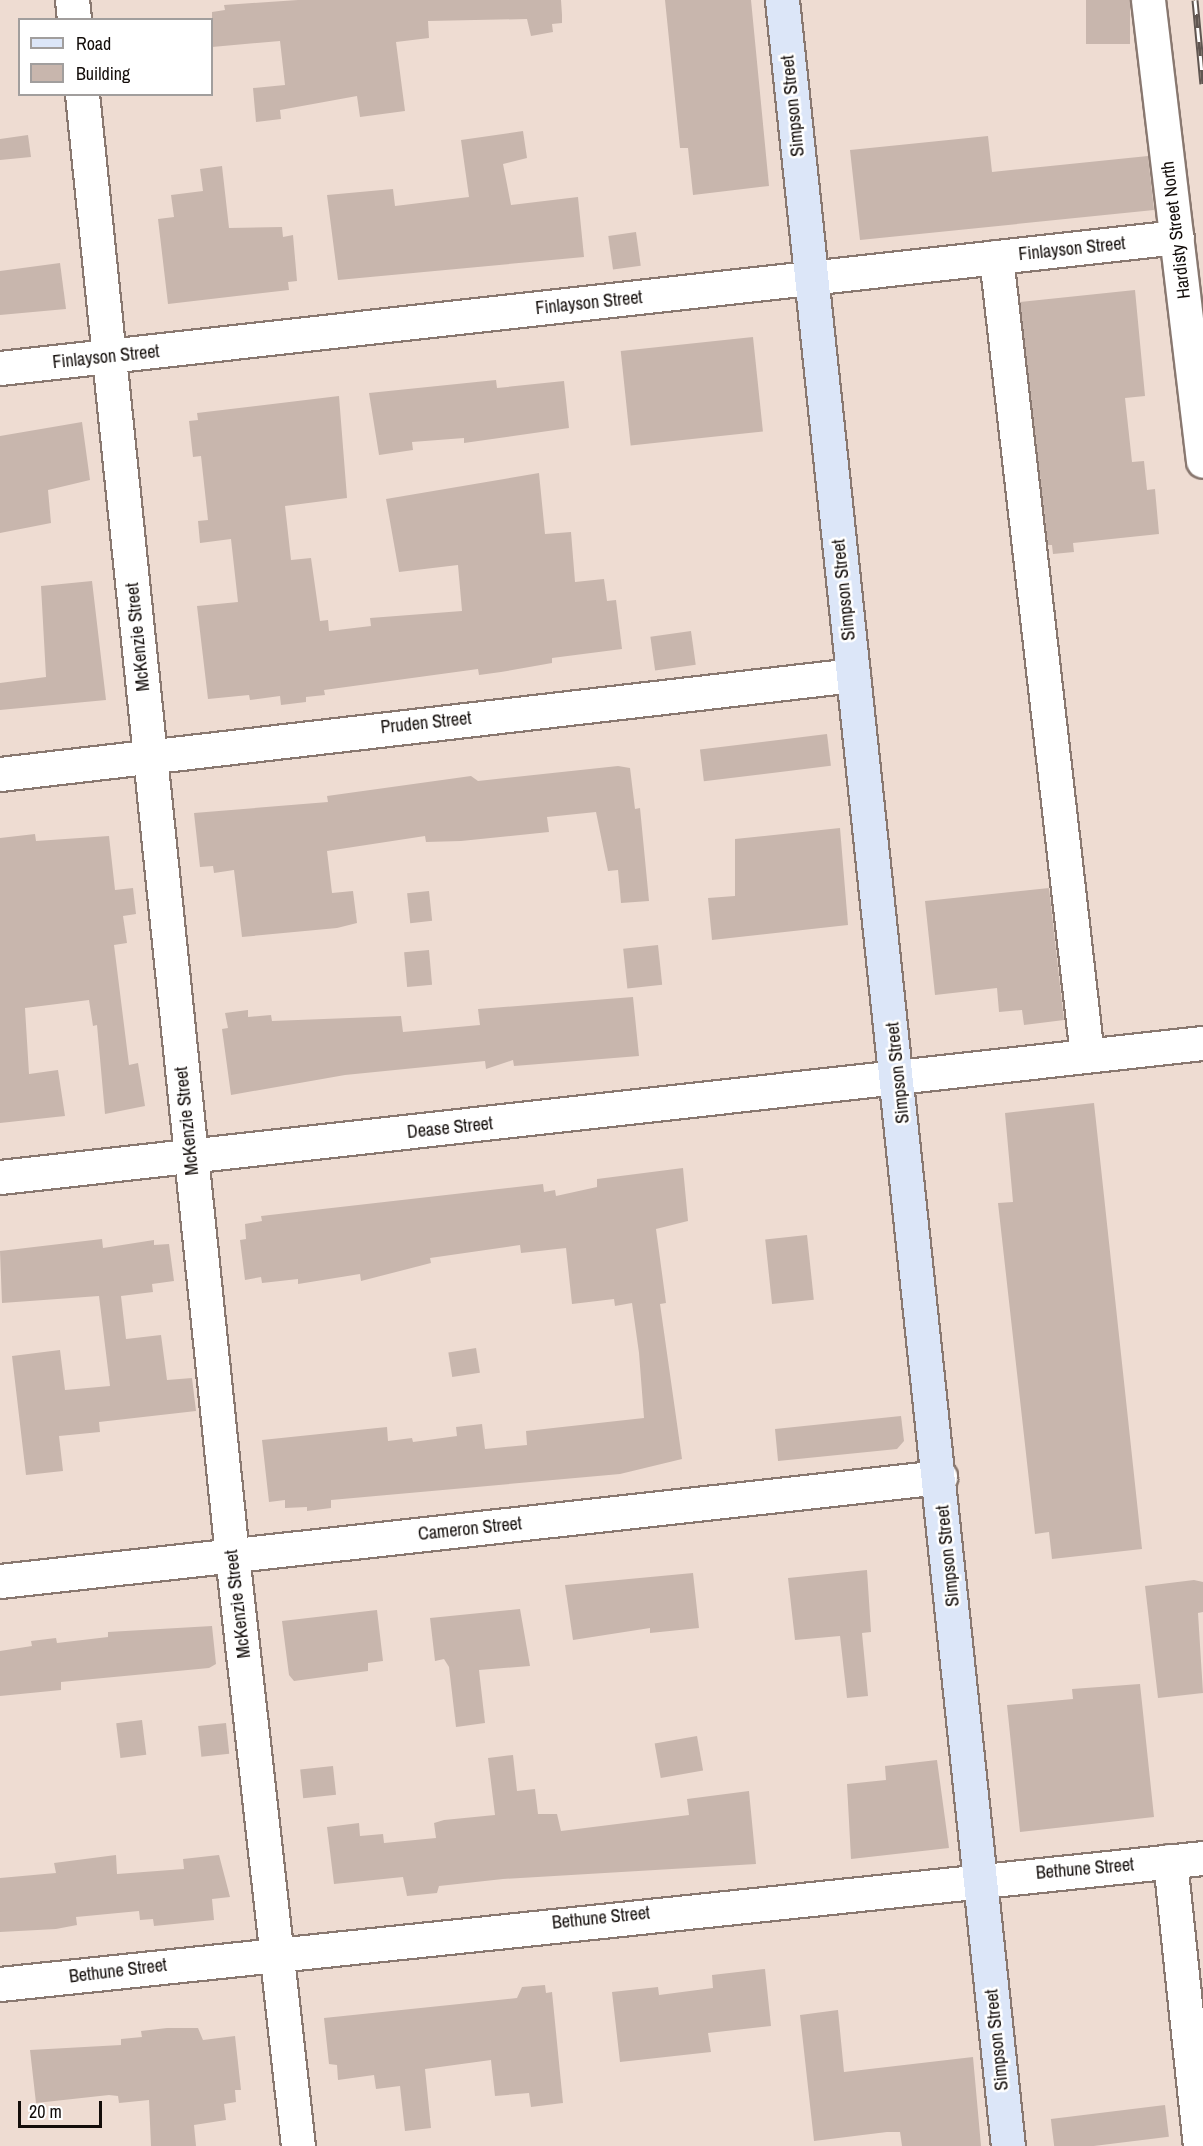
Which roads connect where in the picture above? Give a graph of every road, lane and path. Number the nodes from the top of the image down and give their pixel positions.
1 (72, 0) edge
2 (782, 0) edge
3 (1148, 0) edge
4 (74, 18) edge
5 (82, 96) edge
6 (1177, 237) junction
7 (996, 257) junction
8 (811, 278) junction
9 (110, 357) junction
10 (0, 368) edge
11 (1203, 461) edge
12 (853, 675) junction
13 (150, 755) junction
14 (0, 774) edge
15 (1203, 1042) edge
16 (1087, 1056) junction
17 (899, 1077) junction
18 (190, 1157) junction
19 (0, 1177) edge
20 (940, 1477) junction
21 (232, 1555) junction
22 (0, 1581) edge
23 (1203, 1858) edge
24 (1170, 1861) junction
25 (980, 1878) junction
26 (279, 1952) junction
27 (0, 1984) edge
28 (298, 2146) edge
29 (1008, 2146) edge
30 (1200, 2146) edge

1 - 4 street
2 - 8 main road, Simpson Street
3 - 6 street, Hardisty Street North
5 - 9 street, McKenzie Street
6 - 7 street, Finlayson Street
6 - 11 street, Hardisty Street North
7 - 8 street, Finlayson Street
7 - 16 street
8 - 9 street, Finlayson Street
8 - 12 main road, Simpson Street
9 - 10 street, Finlayson Street
9 - 13 street, McKenzie Street
12 - 13 street, Pruden Street
12 - 17 main road, Simpson Street
13 - 14 street, Pruden Street
13 - 18 street, McKenzie Street
15 - 16 street, Dease Street
16 - 17 street, Dease Street
17 - 18 street, Dease Street
17 - 20 main road, Simpson Street
18 - 19 street, Dease Street
18 - 21 street, McKenzie Street
20 - 21 street, Cameron Street
20 - 25 main road, Simpson Street
21 - 22 street, Cameron Street
21 - 26 street, McKenzie Street
23 - 24 street, Bethune Street
24 - 25 street, Bethune Street
24 - 30 street
25 - 26 street, Bethune Street
25 - 29 main road, Simpson Street
26 - 27 street, Bethune Street
26 - 28 street, McKenzie Street

